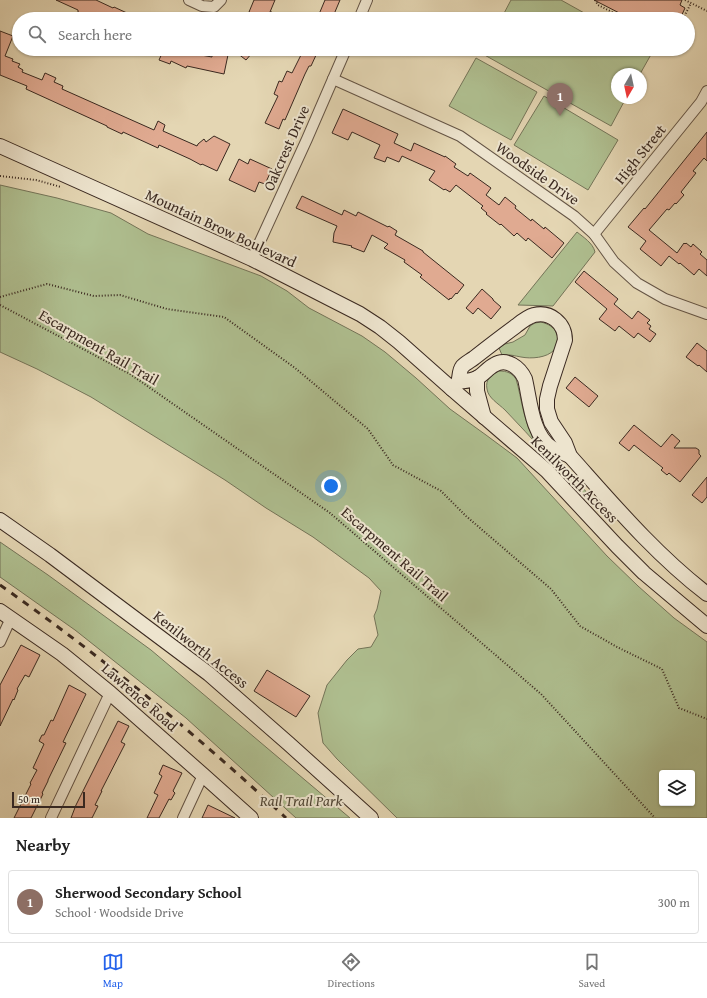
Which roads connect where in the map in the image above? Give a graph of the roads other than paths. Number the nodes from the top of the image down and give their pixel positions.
1 (189, 0) edge
2 (221, 0) edge
3 (367, 0) edge
4 (362, 12) edge
5 (343, 56) edge
6 (333, 79) junction
7 (707, 91) edge
8 (704, 104) edge
9 (0, 146) edge
10 (594, 234) junction
11 (252, 259) junction
12 (707, 314) edge
13 (417, 358) joint
14 (477, 378) junction
15 (455, 386) junction
16 (484, 417) junction
17 (570, 456) junction
18 (0, 520) edge
19 (707, 594) edge
20 (6, 615) edge
21 (707, 626) edge
22 (0, 642) edge
23 (110, 693) junction
24 (203, 774) junction
25 (50, 818) edge
26 (183, 818) edge
27 (251, 818) edge
28 (371, 818) edge

1 - 2 street
3 - 4 street
5 - 6 street, Oakcrest Drive
6 - 10 street, Woodside Drive
6 - 11 street, Oakcrest Drive
7 - 8 street, High Street
8 - 10 street, High Street
9 - 11 main road, Mountain Brow Boulevard
10 - 12 street, Woodside Drive
11 - 13 main road, Mountain Brow Boulevard
13 - 15 main road, Kenilworth Access
14 - 15 main road
14 - 16 main road
14 - 17 main road
15 - 16 main road, Kenilworth Access
15 - 17 main road
16 - 21 main road, Kenilworth Access
17 - 19 main road
18 - 28 main road, Kenilworth Access
20 - 22 street
20 - 23 main road, Lawrence Road
23 - 24 main road, Lawrence Road
23 - 25 street
24 - 26 street
24 - 27 main road, Lawrence Road

